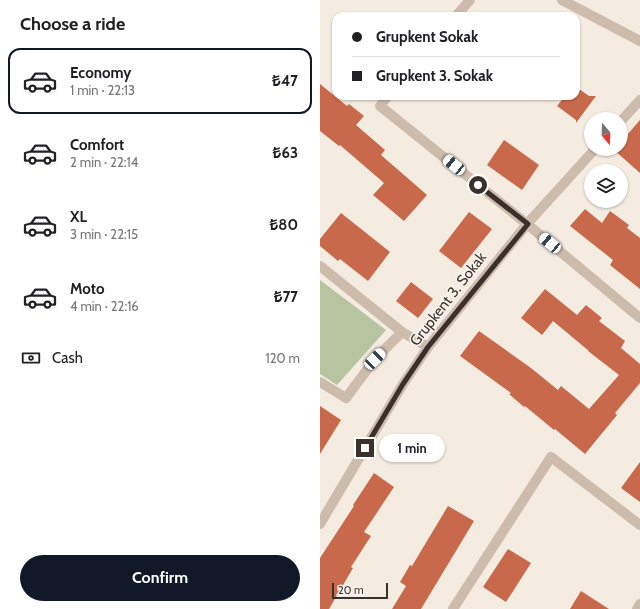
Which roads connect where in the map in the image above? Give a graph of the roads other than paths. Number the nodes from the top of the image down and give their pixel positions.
1 (470, 0) edge
2 (562, 0) edge
3 (460, 12) edge
4 (640, 41) edge
5 (385, 100) edge
6 (640, 100) edge
7 (628, 113) edge
8 (589, 156) edge
9 (528, 224) junction
10 (320, 266) edge
11 (640, 318) edge
12 (402, 332) junction
13 (428, 347) junction
14 (320, 382) edge
15 (320, 524) edge
16 (640, 525) edge
17 (640, 604) edge
18 (453, 609) edge
19 (637, 609) edge

1 - 3 street
2 - 4 street
5 - 9 street
6 - 7 street
8 - 9 street, Grupkent 3. Sokak
9 - 11 street
9 - 13 street, Grupkent 3. Sokak
10 - 12 street
12 - 13 street
12 - 14 street
13 - 15 street, Grupkent 3. Sokak
16 - 18 street
17 - 19 street

